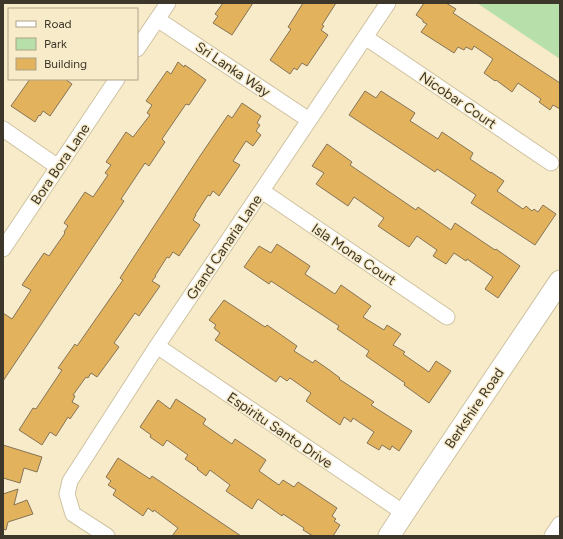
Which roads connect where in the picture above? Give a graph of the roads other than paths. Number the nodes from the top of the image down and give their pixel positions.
1 (168, 3) edge
2 (388, 3) edge
3 (158, 19) junction
4 (365, 37) junction
5 (138, 48) edge
6 (116, 80) edge
7 (309, 120) junction
8 (3, 129) edge
9 (551, 163) dead end
10 (58, 167) junction
11 (262, 191) junction
12 (3, 249) edge
13 (560, 281) edge
14 (446, 317) dead end
15 (157, 346) junction
16 (404, 513) junction
17 (560, 524) edge
18 (107, 536) edge
19 (389, 536) edge
20 (552, 536) edge

1 - 3 street
2 - 4 street, Grand Canaria Lane
3 - 5 street
3 - 7 street, Sri Lanka Way
4 - 7 street, Grand Canaria Lane
4 - 9 street, Nicobar Court
6 - 10 street, Bora Bora Lane
7 - 11 street, Grand Canaria Lane
8 - 10 street
10 - 12 street, Bora Bora Lane
11 - 14 street, Isla Mona Court
11 - 15 street, Grand Canaria Lane
13 - 16 street, Berkshire Road
15 - 16 street, Espiritu Santo Drive
15 - 18 street, Grand Canaria Lane
16 - 19 street, Berkshire Road
17 - 20 street

